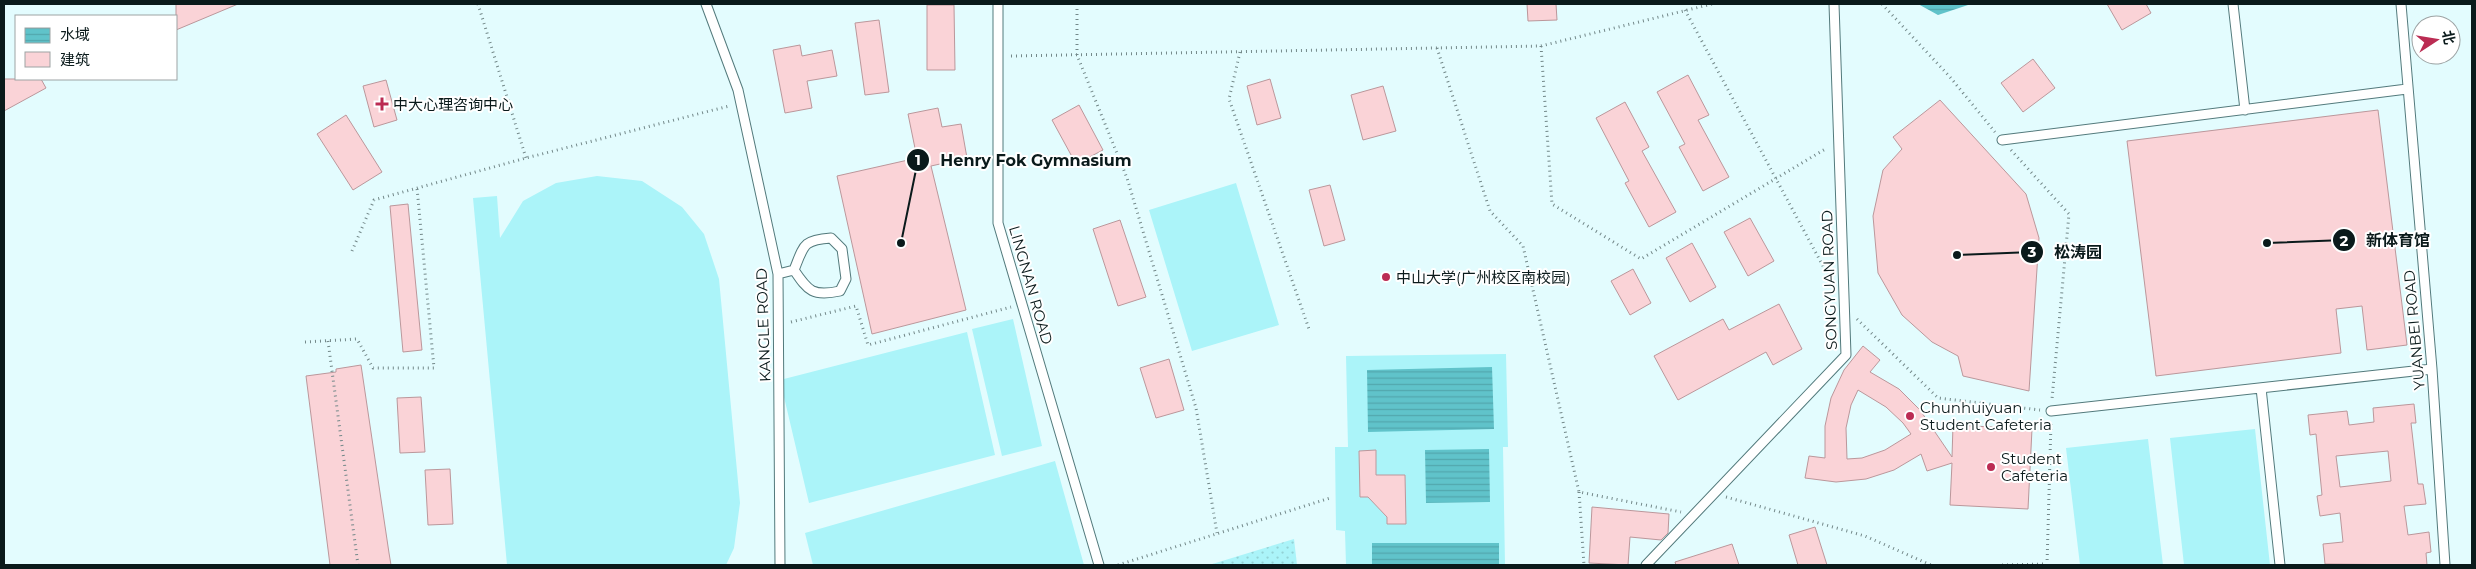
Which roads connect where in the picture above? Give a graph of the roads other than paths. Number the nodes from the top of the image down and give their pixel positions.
1 (706, 4) edge
2 (998, 4) edge
3 (1834, 4) edge
4 (2233, 4) edge
5 (2401, 4) edge
6 (2407, 89) junction
7 (2245, 110) junction
8 (2002, 140) road end
9 (794, 270) junction
10 (778, 274) junction
11 (2432, 369) junction
12 (2261, 388) junction
13 (2051, 411) road end
14 (780, 565) edge
15 (1099, 565) edge
16 (1646, 565) edge
17 (2280, 565) edge
18 (2444, 565) edge

1 - 10 lane, KANGLE ROAD
2 - 15 lane, LINGNAN ROAD
3 - 16 lane, SONGYUAN ROAD
4 - 7 lane
5 - 6 lane, YUANBEI ROAD
6 - 7 lane
6 - 11 lane, YUANBEI ROAD
7 - 8 lane
9 - 9 lane
9 - 10 lane
10 - 14 lane, KANGLE ROAD
11 - 12 lane
11 - 18 lane, YUANBEI ROAD
12 - 13 lane
12 - 17 lane

